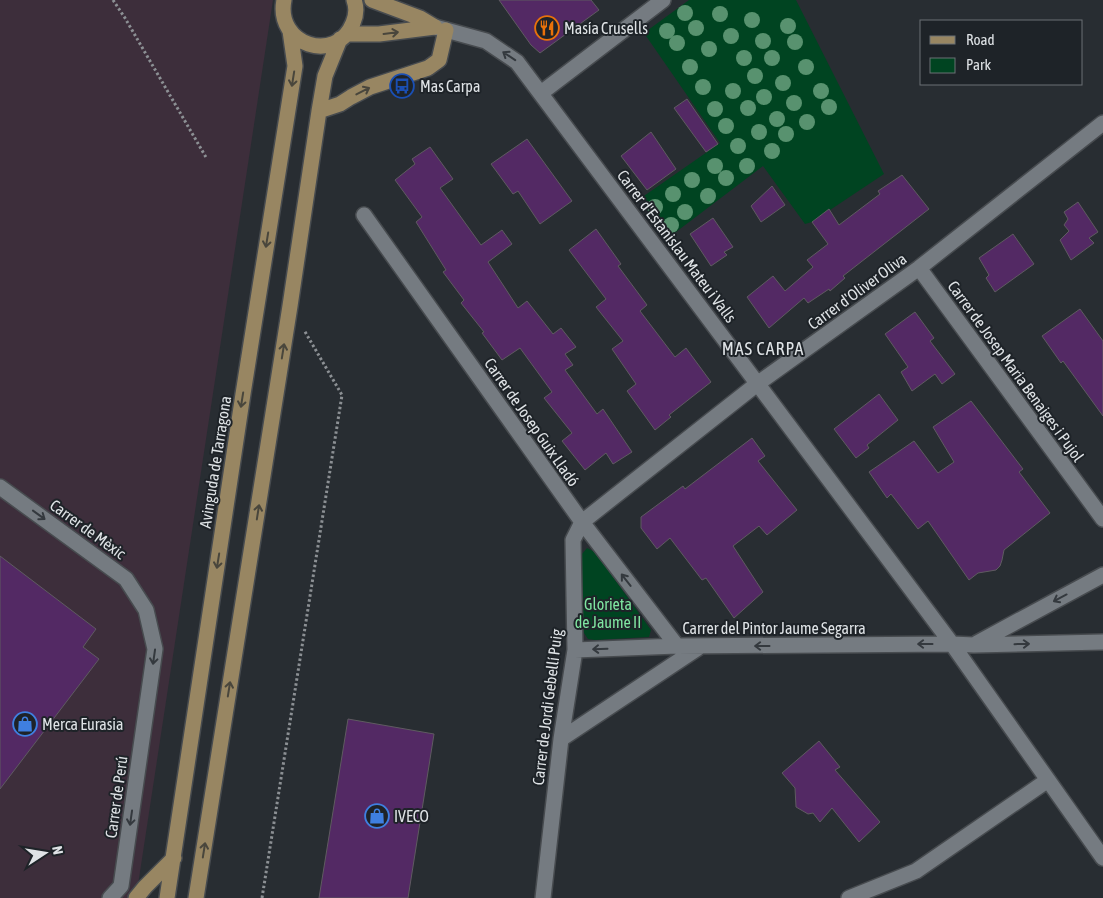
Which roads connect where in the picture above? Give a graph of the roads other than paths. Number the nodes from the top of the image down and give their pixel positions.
1 (284, 0) edge
2 (354, 0) edge
3 (372, 0) edge
4 (663, 0) edge
5 (440, 29) junction
6 (290, 31) junction
7 (344, 37) junction
8 (541, 93) junction
9 (319, 112) junction
10 (1103, 123) edge
11 (364, 215) dead end
12 (919, 268) junction
13 (757, 384) junction
14 (0, 487) edge
15 (1103, 519) edge
16 (582, 522) junction
17 (1103, 575) edge
18 (146, 610) joint
19 (1103, 642) edge
20 (952, 644) junction
21 (974, 645) junction
22 (677, 646) junction
23 (701, 646) junction
24 (575, 650) junction
25 (561, 739) junction
26 (1048, 780) junction
27 (174, 858) junction
28 (1103, 858) edge
29 (110, 898) edge
30 (136, 898) edge
31 (167, 898) edge
32 (196, 898) edge
33 (543, 898) edge
34 (849, 898) edge

1 - 6 main road, Avinguda de Tarragona
2 - 7 main road
3 - 5 main road
4 - 8 street
7 -> 5 main road
8 -> 5 street, Carrer d'Estanislau Mateu i Valls
9 -> 5 main road
6 - 7 main road
6 -> 27 main road, Avinguda de Tarragona
7 - 9 main road
8 - 13 street, Carrer d'Estanislau Mateu i Valls
32 -> 9 main road
10 - 12 street, Carrer d'Oliver Oliva
11 - 16 street, Carrer de Josep Guix Lladó
12 - 13 street, Carrer d'Oliver Oliva
12 - 15 street, Carrer de Josep Maria Benaiges i Pujol
13 - 16 street, Carrer d'Oliver Oliva
13 - 20 street, Carrer d'Estanislau Mateu i Valls
14 -> 18 street, Carrer de Mèxic
22 -> 16 street, Carrer de Josep Guix Lladó
16 - 24 street, Carrer de Jordi Gebellí Puig
17 -> 21 street
18 -> 29 street, Carrer de Perú
21 -> 19 street, Carrer del Pintor Jaume Segarra
20 - 21 street, Carrer del Pintor Jaume Segarra
20 -> 23 street, Carrer del Pintor Jaume Segarra
20 - 26 street, Carrer d'Estanislau Mateu i Valls
22 - 23 street, Carrer del Pintor Jaume Segarra
22 -> 24 street, Carrer del Pintor Jaume Segarra
23 - 25 street
24 - 25 street, Carrer de Jordi Gebellí Puig
25 - 33 street, Carrer de Jordi Gebellí Puig
26 - 28 street, Carrer d'Estanislau Mateu i Valls
26 - 34 street
27 - 30 main road
27 - 31 main road, Avinguda de Tarragona

